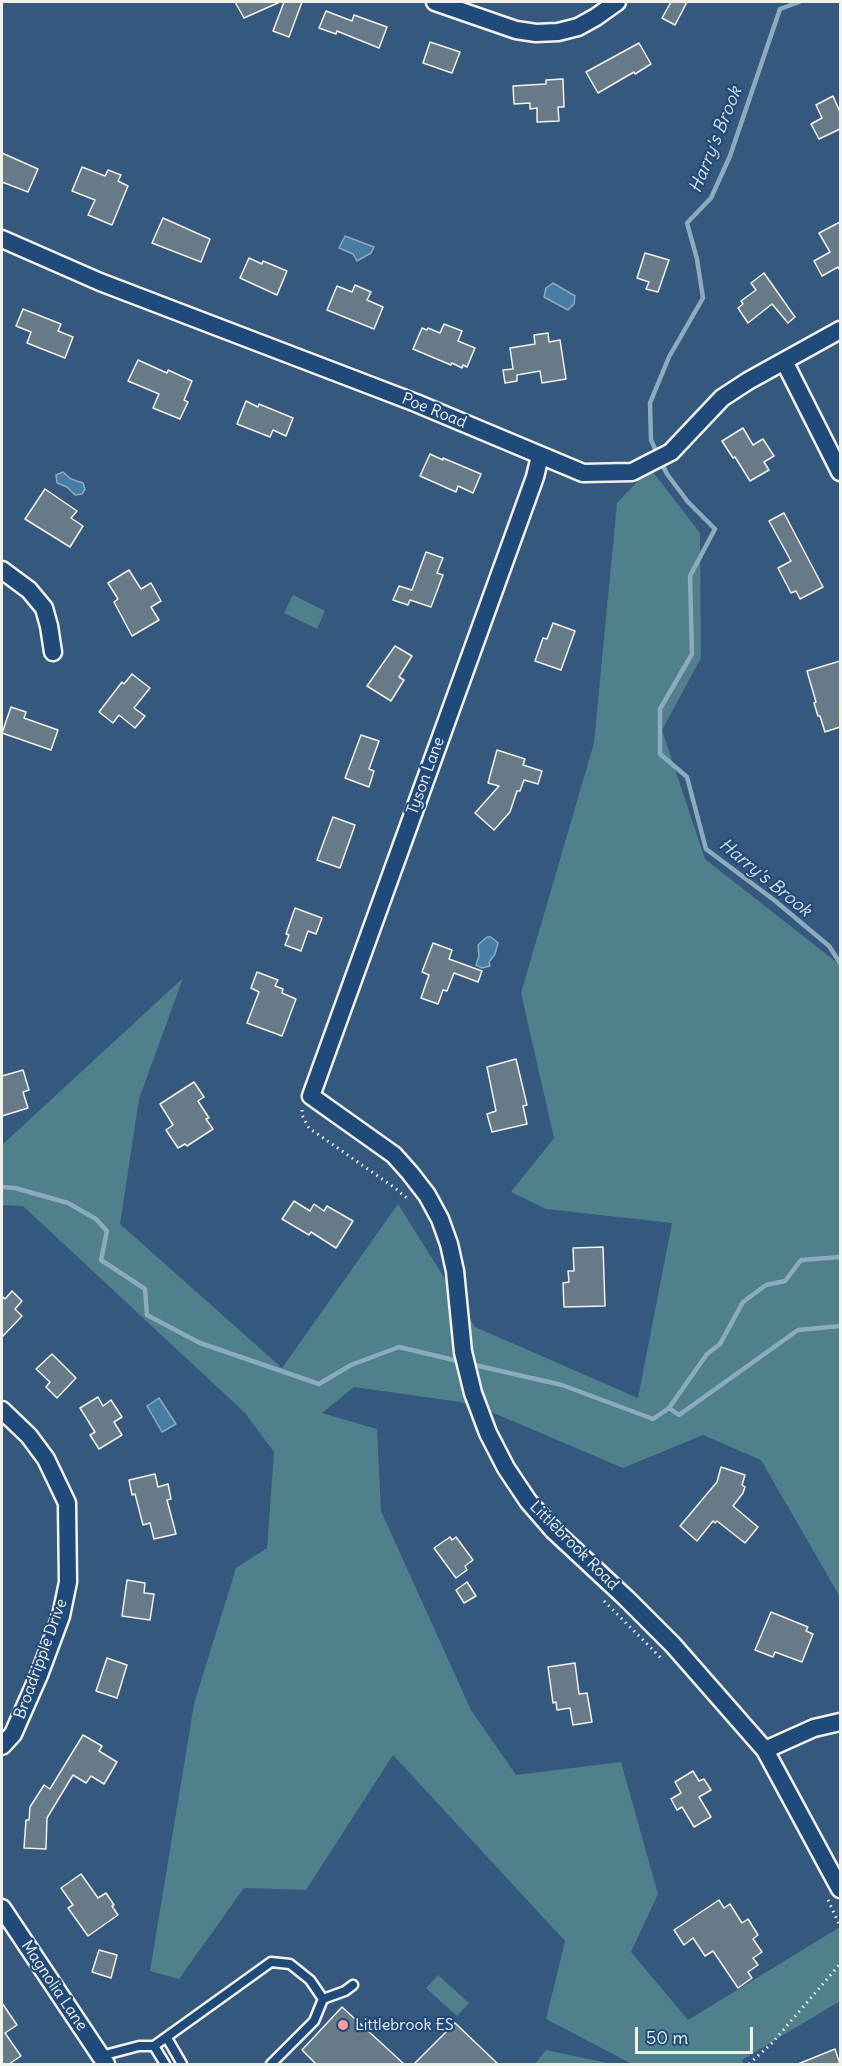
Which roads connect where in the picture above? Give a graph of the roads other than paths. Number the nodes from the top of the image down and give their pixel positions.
1 (435, 2) edge
2 (617, 2) edge
3 (2, 239) edge
4 (840, 330) edge
5 (784, 361) junction
6 (540, 456) junction
7 (840, 472) edge
8 (2, 570) edge
9 (53, 652) dead end
10 (307, 1101) joint
11 (2, 1410) edge
12 (840, 1722) edge
13 (2, 1746) edge
14 (765, 1750) junction
15 (833, 1892) edge
16 (2, 1908) edge
17 (353, 1985) dead end
18 (323, 1999) junction
19 (167, 2038) junction
20 (154, 2046) junction
21 (104, 2060) edge
22 (165, 2064) edge
23 (182, 2064) edge
24 (271, 2064) edge

1 - 2 street
3 - 6 street, Poe Road
4 - 5 street, Poe Road
5 - 6 street, Poe Road
5 - 7 street
6 - 10 street, Tyson Lane
8 - 9 street
10 - 14 street, Littlebrook Road
11 - 13 street, Broadripple Drive
12 - 14 street
14 - 15 street, Littlebrook Road
16 - 21 street, Magnolia Lane
17 - 18 lane
18 - 19 lane
18 - 24 lane
19 - 20 lane
19 - 23 lane
20 - 21 lane
20 - 22 lane

